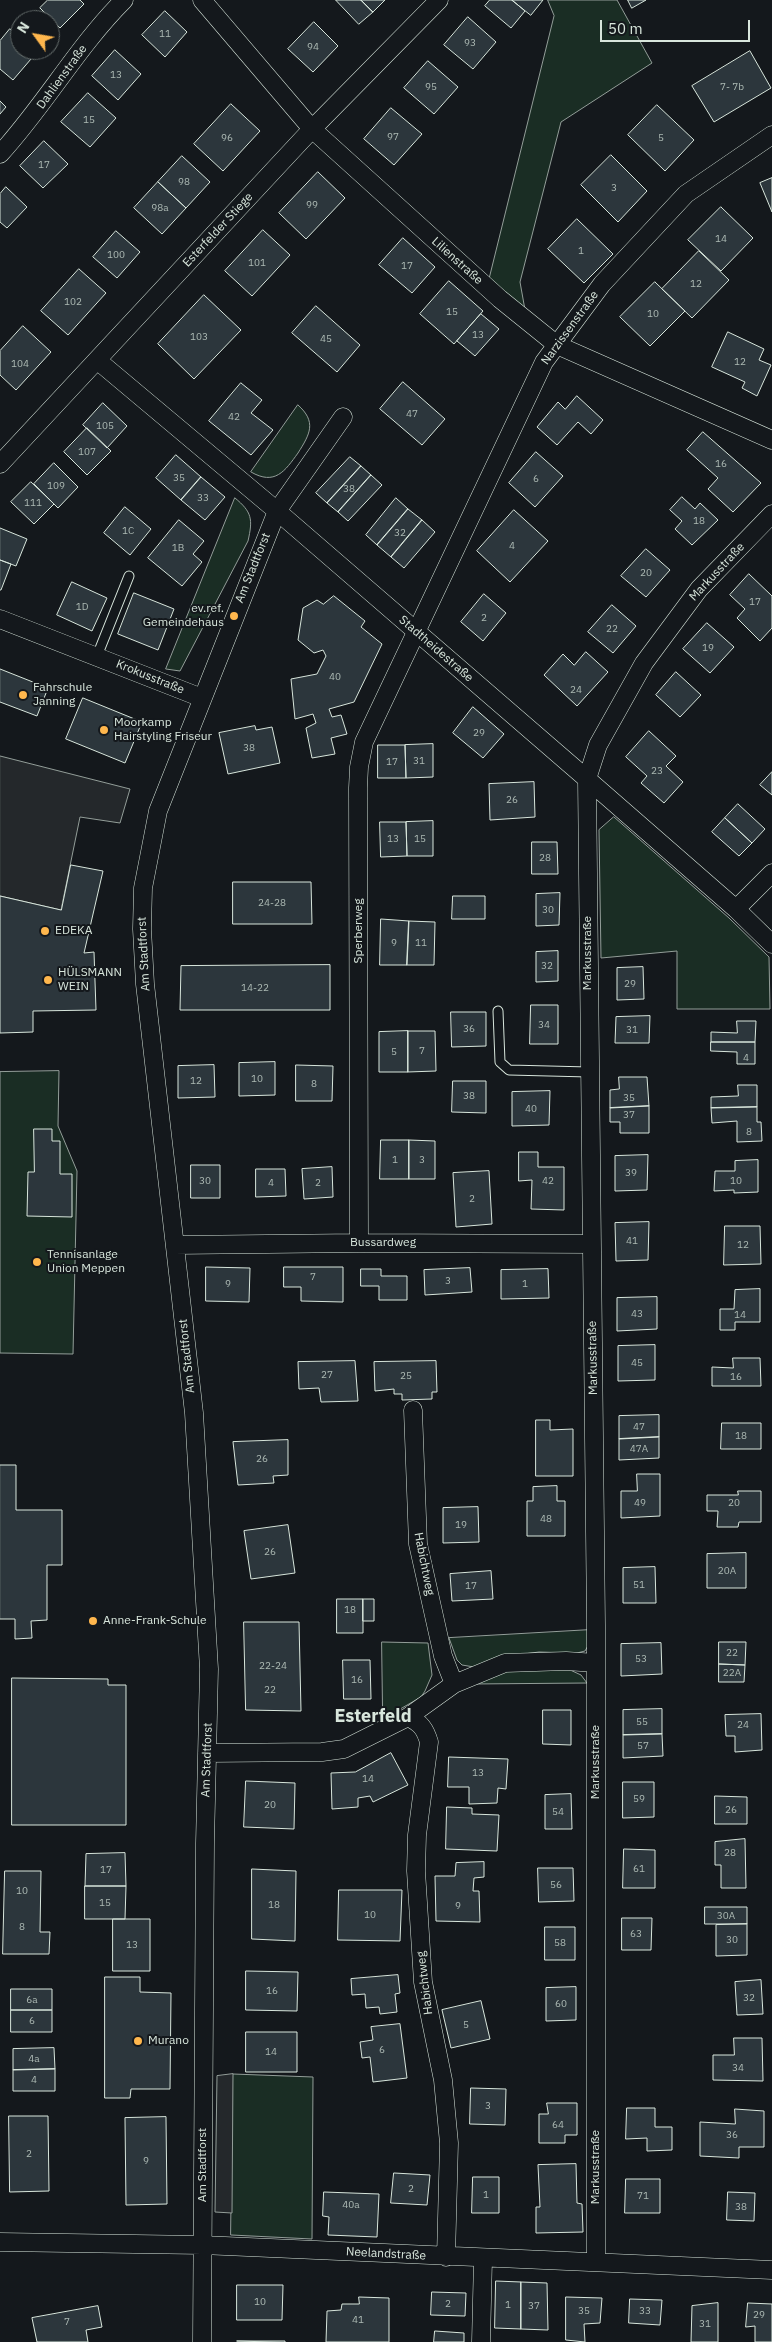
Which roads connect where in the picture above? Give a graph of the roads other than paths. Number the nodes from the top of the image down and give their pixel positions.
1 (124, 0) edge
2 (202, 0) edge
3 (439, 0) edge
4 (312, 129) junction
5 (772, 135) edge
6 (0, 154) edge
7 (557, 345) junction
8 (97, 360) junction
9 (343, 417) dead end
10 (772, 440) edge
11 (0, 464) edge
12 (277, 511) junction
13 (772, 514) edge
14 (129, 576) dead end
15 (0, 619) edge
16 (415, 631) junction
17 (97, 656) junction
18 (202, 698) junction
19 (587, 779) junction
20 (772, 873) edge
21 (736, 909) junction
22 (772, 944) edge
23 (498, 1011) dead end
24 (590, 1072) junction
25 (359, 1242) junction
26 (592, 1244) junction
27 (175, 1245) junction
28 (413, 1410) dead end
29 (596, 1663) junction
30 (454, 1684) junction
31 (408, 1717) junction
32 (207, 1753) junction
33 (0, 2242) edge
34 (202, 2245) junction
35 (446, 2257) junction
36 (483, 2259) junction
37 (596, 2262) junction
38 (772, 2270) edge
39 (202, 2342) edge
40 (482, 2342) edge

1 - 6 street, Dahlienstraße
2 - 4 street, Lilienstraße
3 - 4 street, Esterfelder Stiege
4 - 7 street, Lilienstraße
4 - 8 street, Esterfelder Stiege
5 - 7 street, Narzissenstraße
7 - 10 street, Lilienstraße
7 - 16 street, Narzissenstraße
8 - 11 street, Esterfelder Stiege
8 - 12 street, Stadtheidestraße
9 - 12 street, Am Stadtforst
12 - 16 street, Stadtheidestraße
12 - 18 street, Am Stadtforst
13 - 19 street, Markusstraße
14 - 17 lane
15 - 17 street, Krokusstraße
16 - 19 street, Stadtheidestraße
16 - 25 street, Sperberweg
17 - 18 street, Krokusstraße
18 - 27 street, Am Stadtforst
19 - 21 street, Stadtheidestraße
19 - 24 street, Markusstraße
20 - 21 street
21 - 22 street, Stadtheidestraße
23 - 24 lane
24 - 26 street, Markusstraße
25 - 26 street, Bussardweg
25 - 27 street, Bussardweg
26 - 29 street, Markusstraße
27 - 32 street, Am Stadtforst
28 - 30 street, Habichtweg
29 - 30 street
29 - 37 street, Markusstraße
30 - 31 street
31 - 32 street
31 - 35 street, Habichtweg
32 - 34 street, Am Stadtforst
33 - 34 street, Neelandstraße
34 - 35 street, Neelandstraße
34 - 39 street, Am Stadtforst
35 - 36 street, Neelandstraße
36 - 37 street, Neelandstraße
36 - 40 street
37 - 38 street, Neelandstraße

